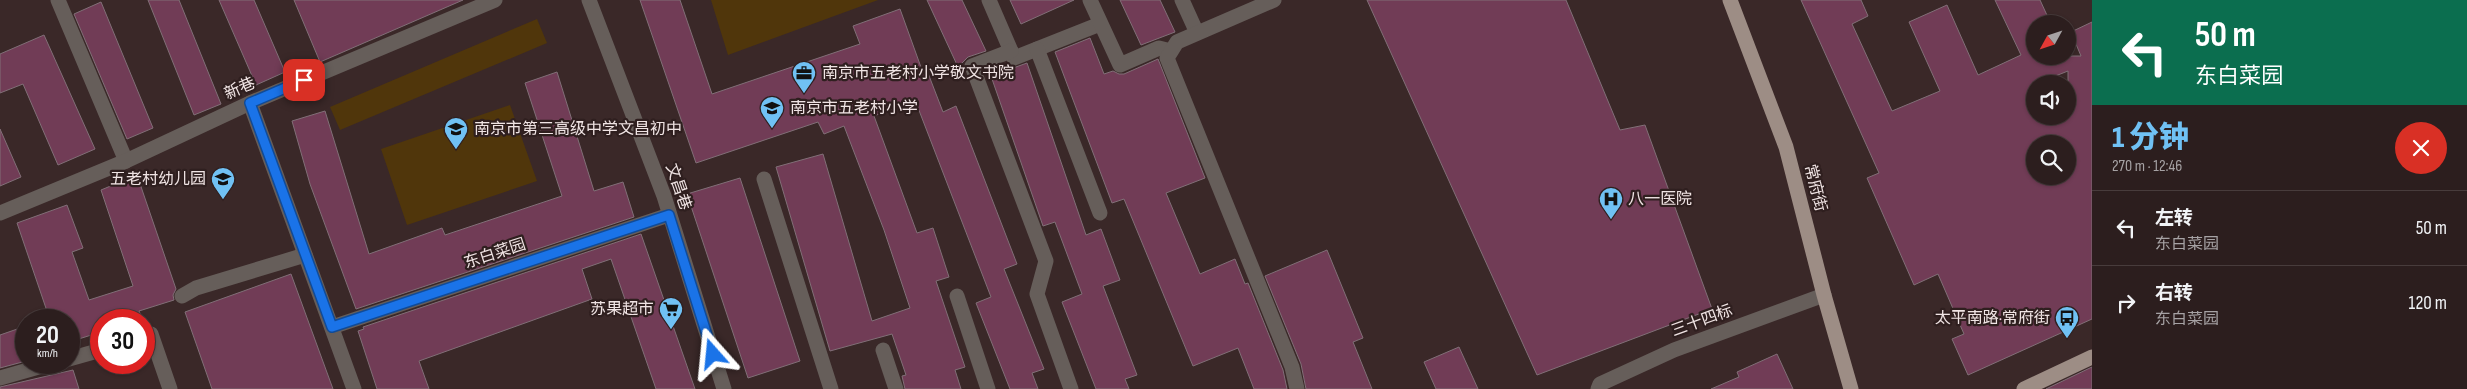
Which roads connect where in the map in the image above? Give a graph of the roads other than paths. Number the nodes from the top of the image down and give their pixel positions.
1 (58, 0) edge
2 (495, 0) edge
3 (589, 0) edge
4 (989, 0) edge
5 (1090, 0) edge
6 (1182, 0) edge
7 (1274, 0) edge
8 (1730, 0) edge
9 (1100, 24) junction
10 (1197, 33) junction
11 (1037, 49) junction
12 (1011, 51) junction
13 (1171, 51) junction
14 (250, 103) junction
15 (126, 162) junction
16 (764, 179) dead end
17 (0, 213) edge
18 (1100, 213) dead end
19 (669, 215) junction
20 (305, 255) junction
21 (1824, 295) junction
22 (182, 296) dead end
23 (957, 296) dead end
24 (332, 327) junction
25 (155, 346) edge
26 (883, 350) dead end
27 (2092, 357) edge
28 (15, 374) edge
29 (0, 378) edge
30 (170, 389) edge
31 (354, 389) edge
32 (724, 389) edge
33 (831, 389) edge
34 (896, 389) edge
35 (988, 389) edge
36 (1071, 389) edge
37 (1297, 389) edge
38 (1598, 389) edge
39 (1852, 389) edge
40 (2024, 389) edge

1 - 15 street
2 - 14 street, 新巷
3 - 19 street, 文昌巷
4 - 12 street
5 - 9 street
6 - 10 street
7 - 10 street
8 - 21 main road, 常府街
9 - 11 street
9 - 13 street
10 - 13 street
11 - 12 street
11 - 18 street
12 - 36 street
13 - 37 street
14 - 15 street, 新巷
14 - 20 street
15 - 17 street, 新巷
16 - 33 street
19 - 24 street, 东白菜园
19 - 32 street, 文昌巷
20 - 22 street
20 - 24 street
21 - 38 street, 三十四标
21 - 39 main road, 常府街
23 - 35 street
24 - 31 street
25 - 30 street
26 - 34 street
27 - 40 main road
28 - 29 street

